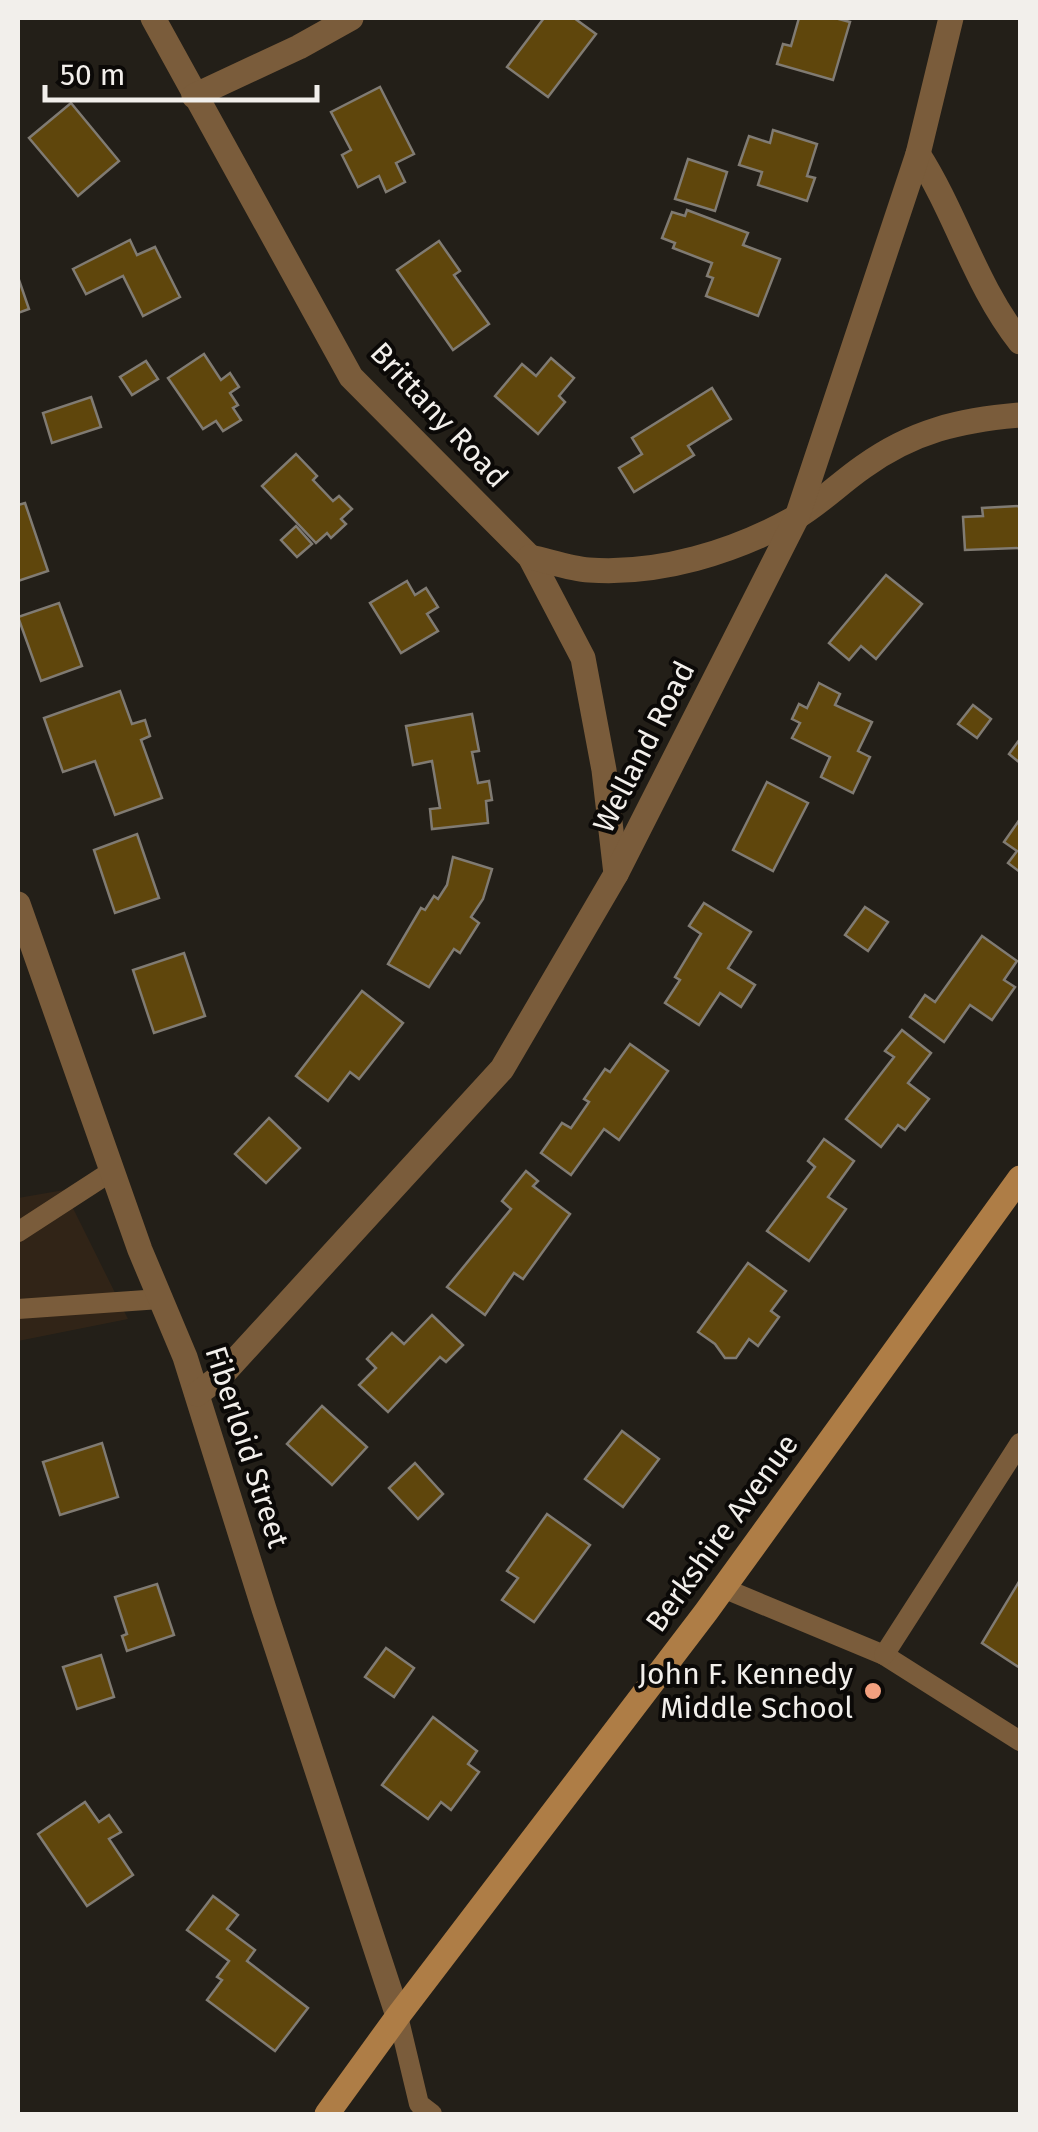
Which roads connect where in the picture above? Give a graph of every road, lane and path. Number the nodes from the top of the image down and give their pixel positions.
1 (153, 18) edge
2 (350, 18) edge
3 (950, 18) edge
4 (194, 96) junction
5 (918, 154) junction
6 (1020, 342) edge
7 (1020, 415) edge
8 (797, 517) junction
9 (530, 557) junction
10 (616, 874) junction
11 (18, 904) edge
12 (112, 1171) junction
13 (1020, 1178) edge
14 (18, 1232) edge
15 (160, 1298) junction
16 (18, 1309) edge
17 (197, 1394) junction
18 (1020, 1443) edge
19 (724, 1588) junction
20 (884, 1654) junction
21 (1020, 1742) edge
22 (398, 2016) junction
23 (327, 2114) edge
24 (432, 2114) edge

1 - 4 street, Brittany Road
2 - 4 street
3 - 5 street, Welland Road
4 - 9 street, Brittany Road
5 - 6 street
5 - 8 street, Welland Road
7 - 8 street
8 - 9 street
8 - 10 street, Welland Road
9 - 10 street, Brittany Road
10 - 17 street, Welland Road
11 - 12 street, Fiberloid Street
12 - 14 lane
12 - 15 street, Fiberloid Street
13 - 19 main road, Berkshire Avenue
15 - 16 lane
15 - 17 street, Fiberloid Street
17 - 22 street, Fiberloid Street
18 - 20 lane
19 - 20 lane
19 - 22 main road, Berkshire Avenue
20 - 21 lane
22 - 23 main road, Berkshire Avenue
22 - 24 lane

